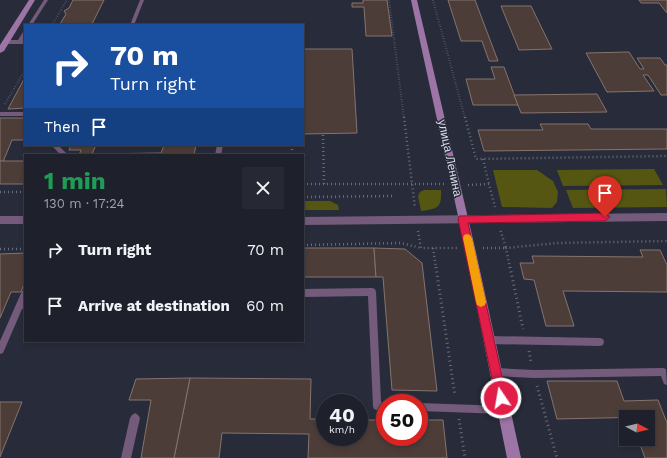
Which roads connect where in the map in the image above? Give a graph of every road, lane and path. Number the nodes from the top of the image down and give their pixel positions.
1 (32, 0) edge
2 (46, 0) edge
3 (67, 0) edge
4 (142, 0) edge
5 (389, 0) edge
6 (414, 0) edge
7 (433, 0) edge
8 (31, 24) edge
9 (53, 24) edge
10 (132, 24) edge
11 (4, 40) edge
12 (22, 42) edge
13 (0, 51) edge
14 (24, 72) edge
15 (4, 106) dead end
16 (0, 114) edge
17 (24, 114) edge
18 (323, 136) dead end
19 (55, 146) edge
20 (64, 154) edge
21 (667, 156) edge
22 (483, 158) junction
23 (304, 184) edge
24 (324, 184) junction
25 (489, 184) dead end
26 (0, 192) edge
27 (24, 192) edge
28 (395, 196) dead end
29 (304, 198) edge
30 (667, 217) edge
31 (462, 219) junction
32 (0, 220) edge
33 (24, 220) edge
34 (304, 221) edge
35 (667, 241) edge
36 (304, 245) edge
37 (421, 248) dead end
38 (433, 248) dead end
39 (24, 249) edge
40 (0, 250) edge
41 (304, 293) edge
42 (23, 305) edge
43 (489, 340) junction
44 (526, 340) junction
45 (600, 342) dead end
46 (0, 350) edge
47 (496, 372) junction
48 (534, 374) junction
49 (667, 381) edge
50 (376, 394) edge
51 (428, 407) edge
52 (457, 409) junction
53 (504, 410) junction
54 (135, 418) dead end
55 (126, 458) edge
56 (465, 458) edge
57 (514, 458) edge
58 (557, 458) edge

1 - 11 main road
2 - 8 lane
3 - 9 path
4 - 10 lane
5 - 24 path
6 - 31 main road, улица Ленина
7 - 22 path
11 - 12 lane
11 - 13 main road
14 - 15 path
16 - 17 lane
18 - 24 path
19 - 20 lane
21 - 22 path
22 - 25 path
23 - 24 path
26 - 27 path
28 - 29 path
30 - 31 street
31 - 34 street
31 - 43 main road, улица Ленина
32 - 33 street
35 - 44 path
36 - 37 path
38 - 52 path
39 - 40 path
41 - 50 lane
42 - 46 lane
43 - 44 lane
43 - 47 main road, улица Ленина
44 - 45 lane
44 - 48 path
47 - 48 lane
47 - 53 main road, улица Ленина
48 - 49 lane
48 - 58 path
51 - 52 lane
52 - 53 lane
52 - 56 path
53 - 57 main road, улица Ленина
54 - 55 lane

